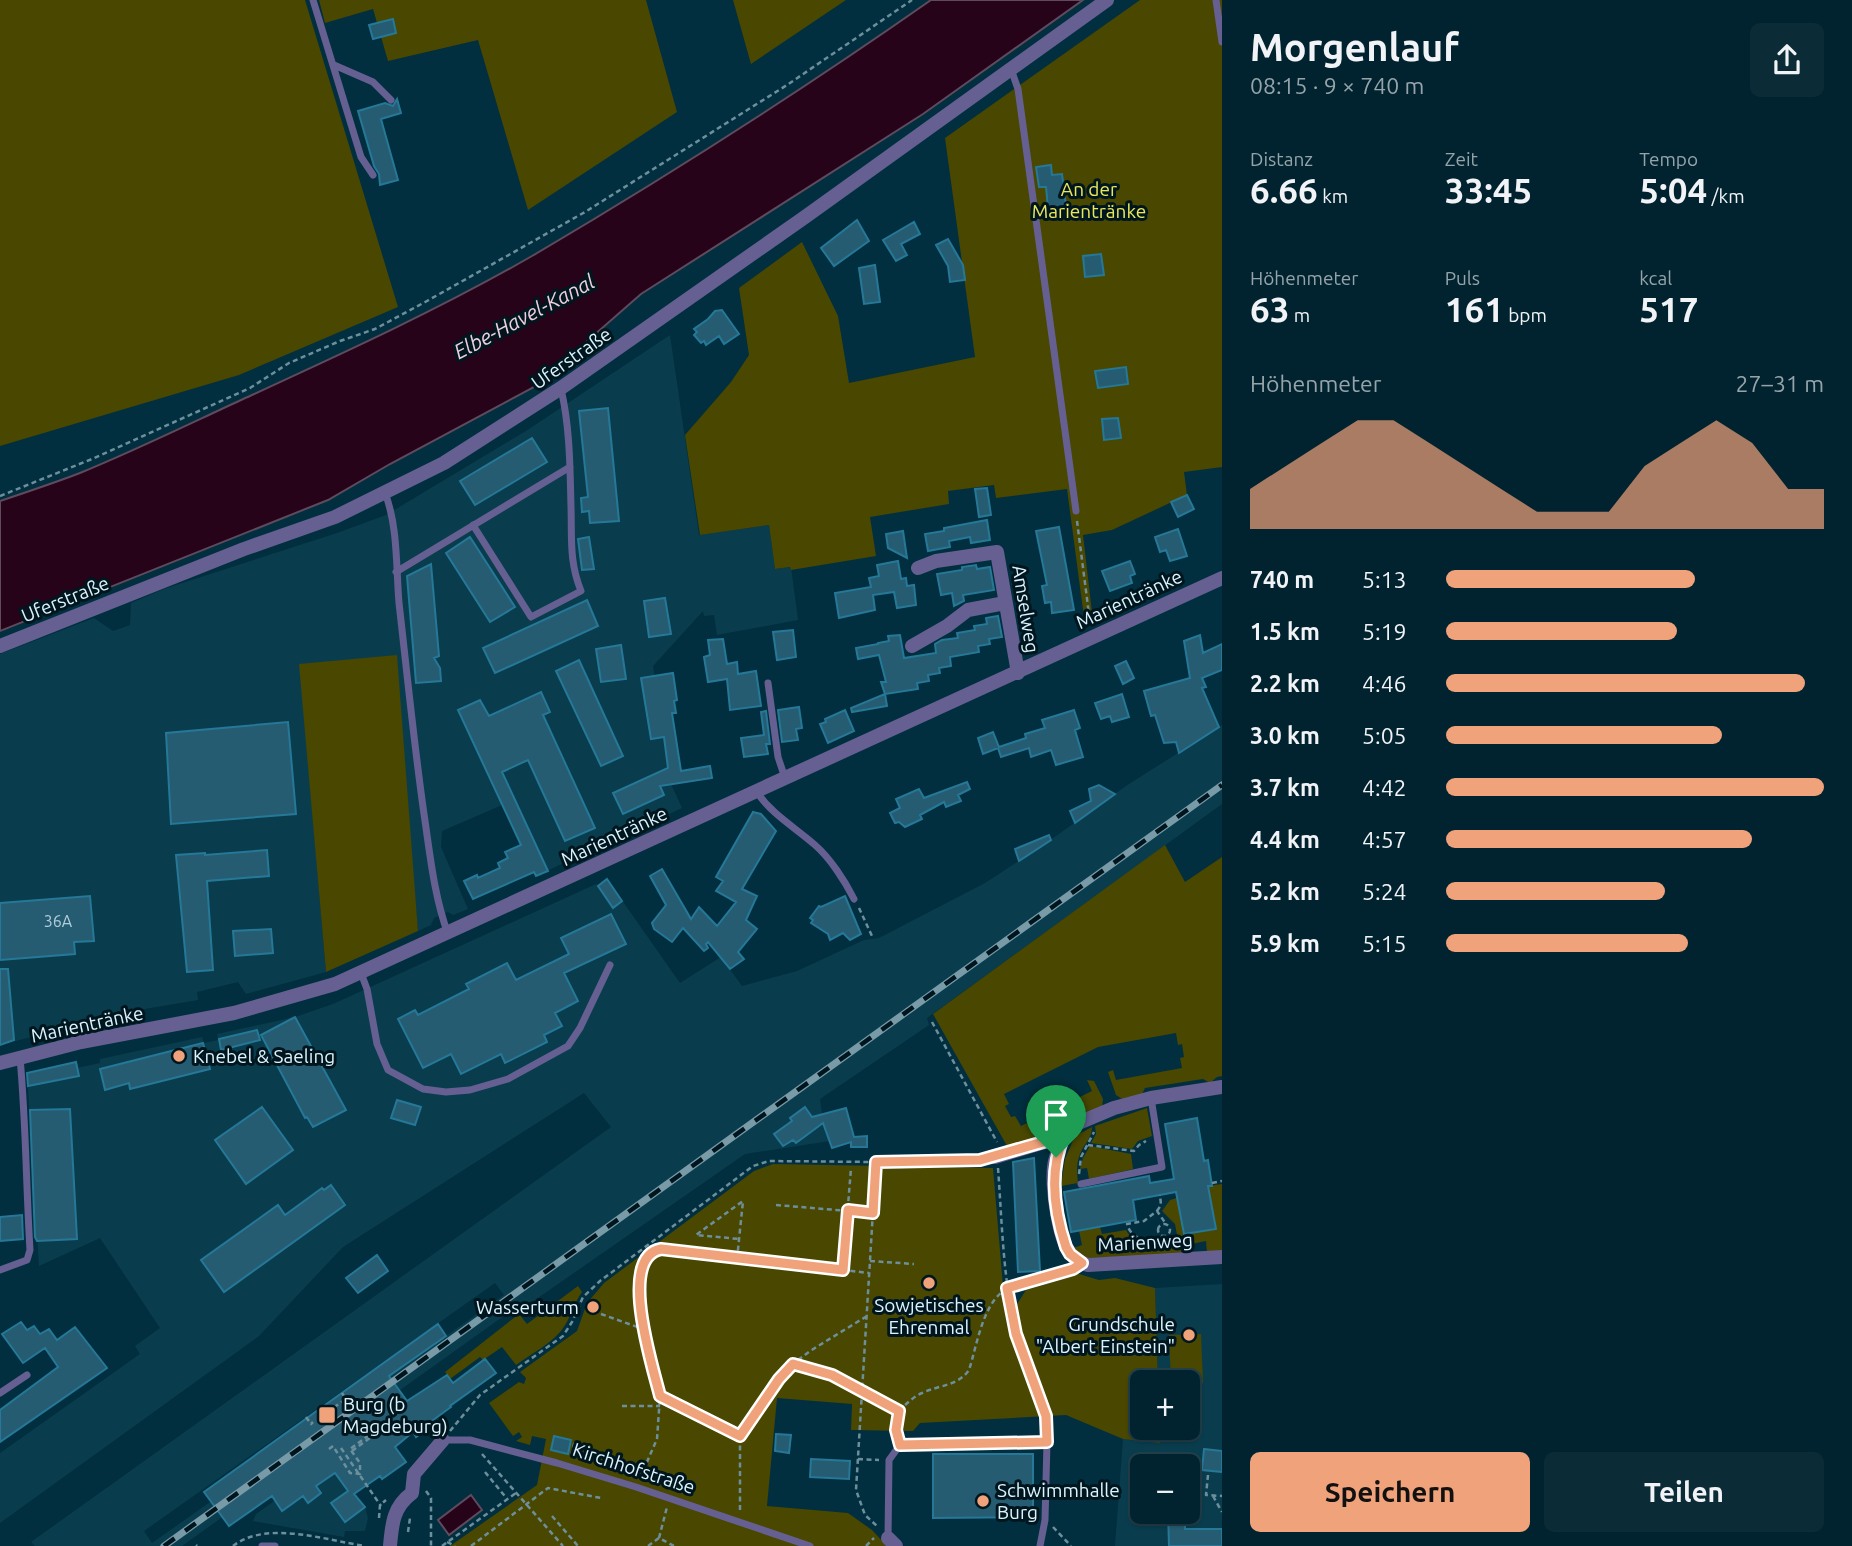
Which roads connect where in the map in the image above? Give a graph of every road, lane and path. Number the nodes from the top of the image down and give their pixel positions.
1 (313, 0) edge
2 (912, 0) edge
3 (1107, 0) edge
4 (1216, 0) edge
5 (1222, 42) edge
6 (334, 65) junction
7 (1011, 69) junction
8 (391, 100) dead end
9 (373, 175) dead end
10 (561, 388) junction
11 (570, 467) junction
12 (386, 493) junction
13 (0, 496) edge
14 (1076, 511) joint
15 (473, 525) junction
16 (918, 568) dead end
17 (396, 572) junction
18 (1222, 578) edge
19 (1005, 603) junction
20 (1092, 638) junction
21 (0, 646) edge
22 (912, 646) dead end
23 (1018, 673) junction
24 (768, 683) dead end
25 (785, 779) junction
26 (757, 792) junction
27 (854, 899) joint
28 (448, 934) junction
29 (872, 936) dead end
30 (610, 965) dead end
31 (361, 972) junction
32 (932, 1021) dead end
33 (20, 1058) junction
34 (0, 1063) edge
35 (1222, 1087) edge
36 (1151, 1098) junction
37 (1064, 1136) junction
38 (1158, 1138) junction
39 (999, 1156) junction
40 (876, 1162) junction
41 (851, 1168) dead end
42 (1222, 1181) edge
43 (1212, 1183) dead end
44 (1081, 1184) joint
45 (1160, 1195) dead end
46 (776, 1205) dead end
47 (848, 1210) junction
48 (1157, 1211) junction
49 (873, 1213) junction
50 (1166, 1224) junction
51 (1163, 1237) junction
52 (739, 1240) junction
53 (1222, 1257) edge
54 (737, 1259) junction
55 (870, 1261) junction
56 (1082, 1263) junction
57 (914, 1264) dead end
58 (0, 1270) edge
59 (843, 1270) junction
60 (869, 1273) junction
61 (1007, 1288) junction
62 (601, 1314) dead end
63 (867, 1316) junction
64 (643, 1329) junction
65 (793, 1364) junction
66 (27, 1375) dead end
67 (862, 1391) junction
68 (0, 1393) edge
69 (342, 1393) dead end
70 (660, 1396) junction
71 (346, 1399) junction
72 (350, 1404) dead end
73 (622, 1406) dead end
74 (660, 1406) junction
75 (899, 1411) junction
76 (306, 1417) dead end
77 (320, 1417) dead end
78 (376, 1421) dead end
79 (314, 1429) dead end
80 (740, 1436) junction
81 (443, 1440) junction
82 (470, 1440) junction
83 (575, 1440) dead end
84 (1047, 1442) junction
85 (900, 1445) junction
86 (341, 1448) dead end
87 (329, 1449) dead end
88 (858, 1459) junction
89 (889, 1460) junction
90 (569, 1466) junction
91 (355, 1467) dead end
92 (485, 1472) dead end
93 (414, 1474) junction
94 (1208, 1475) dead end
95 (636, 1487) junction
96 (516, 1493) junction
97 (1213, 1496) junction
98 (1222, 1496) edge
99 (431, 1498) junction
100 (601, 1498) dead end
101 (669, 1499) junction
102 (508, 1500) junction
103 (422, 1502) dead end
104 (526, 1505) junction
105 (1222, 1512) edge
106 (552, 1516) dead end
107 (410, 1519) dead end
108 (1045, 1520) junction
109 (740, 1522) junction
110 (408, 1532) dead end
111 (286, 1534) junction
112 (659, 1538) junction
113 (447, 1542) junction
114 (892, 1542) edge
115 (284, 1543) dead end
116 (233, 1546) edge
117 (261, 1546) edge
118 (275, 1546) edge
119 (365, 1546) edge
120 (390, 1546) edge
121 (431, 1546) edge
122 (443, 1546) edge
123 (453, 1546) edge
124 (471, 1546) edge
125 (563, 1546) edge
126 (578, 1546) edge
127 (648, 1546) edge
128 (674, 1546) edge
129 (810, 1546) edge
130 (1040, 1546) edge
131 (1071, 1546) edge

1 - 6 lane
2 - 13 path
3 - 7 street, Uferstraße
4 - 5 lane
6 - 8 lane
6 - 9 lane
7 - 10 street, Uferstraße
7 - 14 lane
10 - 11 lane
10 - 12 street, Uferstraße
11 - 15 lane
11 - 15 lane
12 - 17 lane
12 - 21 street, Uferstraße
14 - 20 path
15 - 17 lane
16 - 19 street, Amselweg
17 - 28 lane
18 - 20 street, Marientränke
19 - 22 street
19 - 23 street, Amselweg
20 - 23 street, Marientränke
23 - 25 street, Marientränke
24 - 25 lane
25 - 26 street, Marientränke
26 - 27 lane
26 - 28 street, Marientränke
27 - 29 path
28 - 31 street, Marientränke
30 - 31 lane
31 - 33 street, Marientränke
32 - 39 path
33 - 34 street, Marientränke
33 - 58 lane
35 - 36 street
36 - 37 street
36 - 38 lane
37 - 39 street
37 - 56 street, Marienweg
38 - 44 lane
38 - 44 path
39 - 40 path
39 - 61 path
40 - 49 path
40 - 81 path
41 - 47 path
42 - 43 path
45 - 48 path
46 - 47 path
47 - 49 path
47 - 59 path
48 - 50 path
48 - 51 path
49 - 55 path
50 - 51 path
50 - 51 path
52 - 52 path
52 - 54 path
53 - 56 street, Marienweg
54 - 59 path
54 - 64 path
55 - 57 path
55 - 60 path
56 - 61 path
59 - 60 path
60 - 63 path
61 - 75 path
61 - 84 path
62 - 64 path
63 - 65 path
63 - 67 path
64 - 70 path
65 - 67 path
65 - 80 path
66 - 68 lane
67 - 75 path
67 - 88 path
69 - 71 path
70 - 74 path
70 - 80 path
71 - 72 path
71 - 77 path
73 - 74 path
74 - 95 path
75 - 85 path
76 - 79 path
78 - 87 path
80 - 109 path
81 - 82 lane, Kirchhofstraße
81 - 93 street
82 - 90 lane, Kirchhofstraße
82 - 96 path
83 - 90 path
84 - 85 lane
84 - 108 lane
85 - 89 lane
86 - 91 path
88 - 89 path
88 - 114 path
89 - 114 lane
90 - 95 lane, Kirchhofstraße
92 - 102 path
93 - 99 path
93 - 120 street
94 - 97 path
95 - 101 lane, Kirchhofstraße
96 - 102 path
96 - 104 path
97 - 98 path
97 - 105 path
99 - 103 path
99 - 121 path
100 - 104 path
101 - 109 lane, Kirchhofstraße
101 - 112 path
102 - 113 path
104 - 124 path
104 - 125 path
106 - 126 path
107 - 110 path
108 - 130 lane
108 - 131 path
109 - 129 lane, Kirchhofstraße
111 - 115 path
111 - 116 path
111 - 119 path
112 - 127 path
112 - 128 path
113 - 122 path
113 - 123 path
117 - 118 lane

